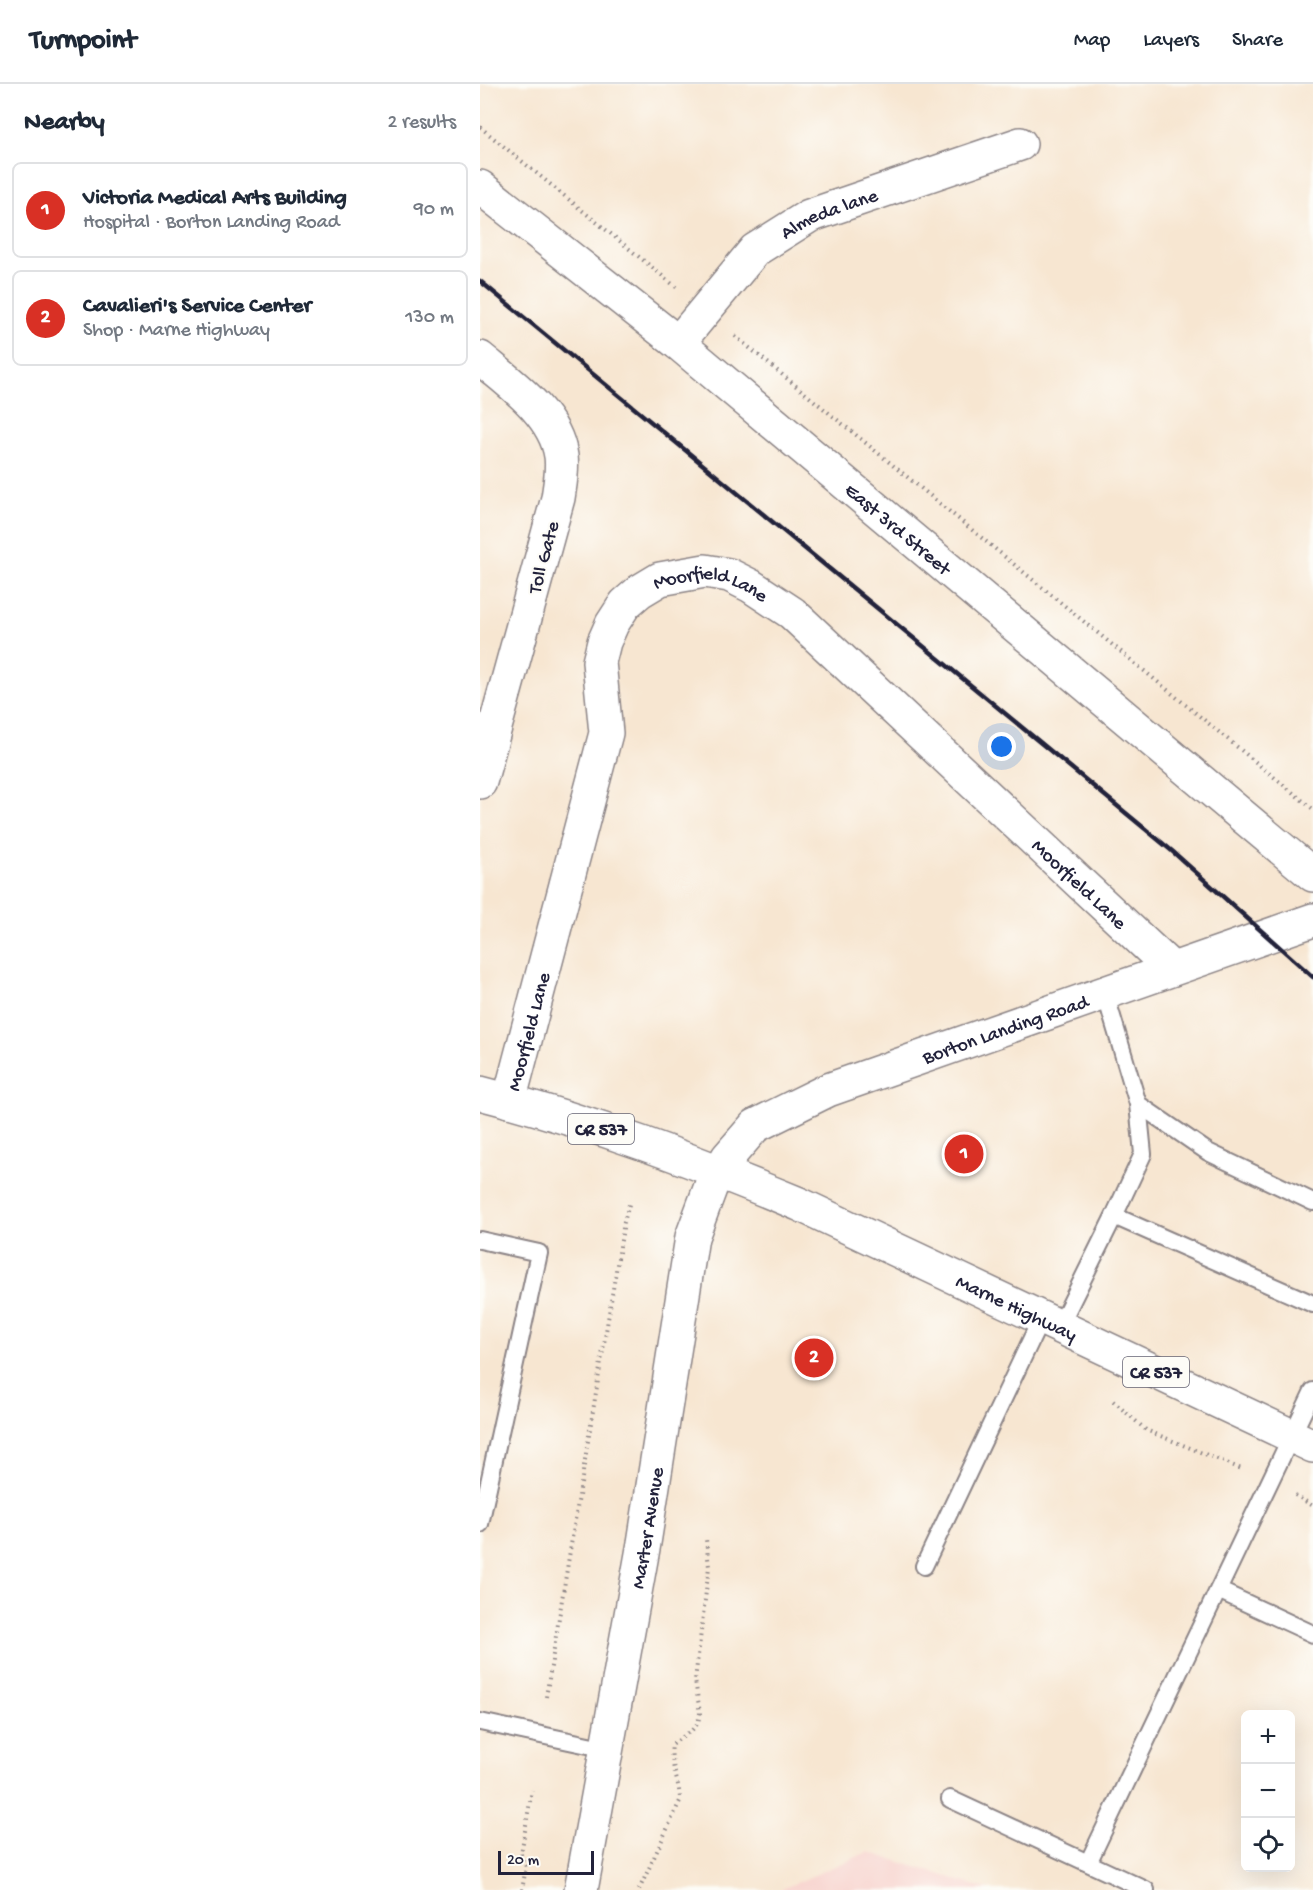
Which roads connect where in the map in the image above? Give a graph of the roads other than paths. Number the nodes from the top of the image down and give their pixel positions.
1 (1020, 144) dead end
2 (480, 187) edge
3 (678, 343) junction
4 (480, 358) edge
5 (480, 782) edge
6 (1313, 875) edge
7 (1313, 920) edge
8 (1172, 969) junction
9 (1106, 993) junction
10 (494, 1097) edge
11 (1138, 1104) junction
12 (720, 1171) junction
13 (1313, 1202) edge
14 (1114, 1216) junction
15 (480, 1240) edge
16 (1313, 1304) edge
17 (1050, 1323) junction
18 (1313, 1391) edge
19 (1302, 1441) edge
20 (480, 1524) edge
21 (924, 1566) dead end
22 (1218, 1590) junction
23 (1313, 1634) edge
24 (480, 1722) edge
25 (607, 1749) junction
26 (950, 1799) dead end
27 (1088, 1863) junction
28 (581, 1890) edge
29 (1146, 1890) edge

1 - 3 street, Almeda lane
2 - 3 street, East 3rd Street
3 - 6 street, East 3rd Street
4 - 5 street, Toll Gate
7 - 8 street, Borton Landing Road
8 - 9 street, Borton Landing Road
8 - 10 street, Moorfield Lane
9 - 11 lane
9 - 12 street, Borton Landing Road
10 - 12 street, CR 537
11 - 13 lane
11 - 14 lane
12 - 17 street, Marne Highway / CR 537
12 - 25 street, Marter Avenue
14 - 16 lane
14 - 17 lane
15 - 20 lane
17 - 19 street, Marne Highway / CR 537
17 - 21 lane
18 - 19 lane
19 - 22 lane
22 - 23 lane
22 - 27 lane
24 - 25 lane
25 - 28 street, Marter Avenue
26 - 27 lane
27 - 29 lane

